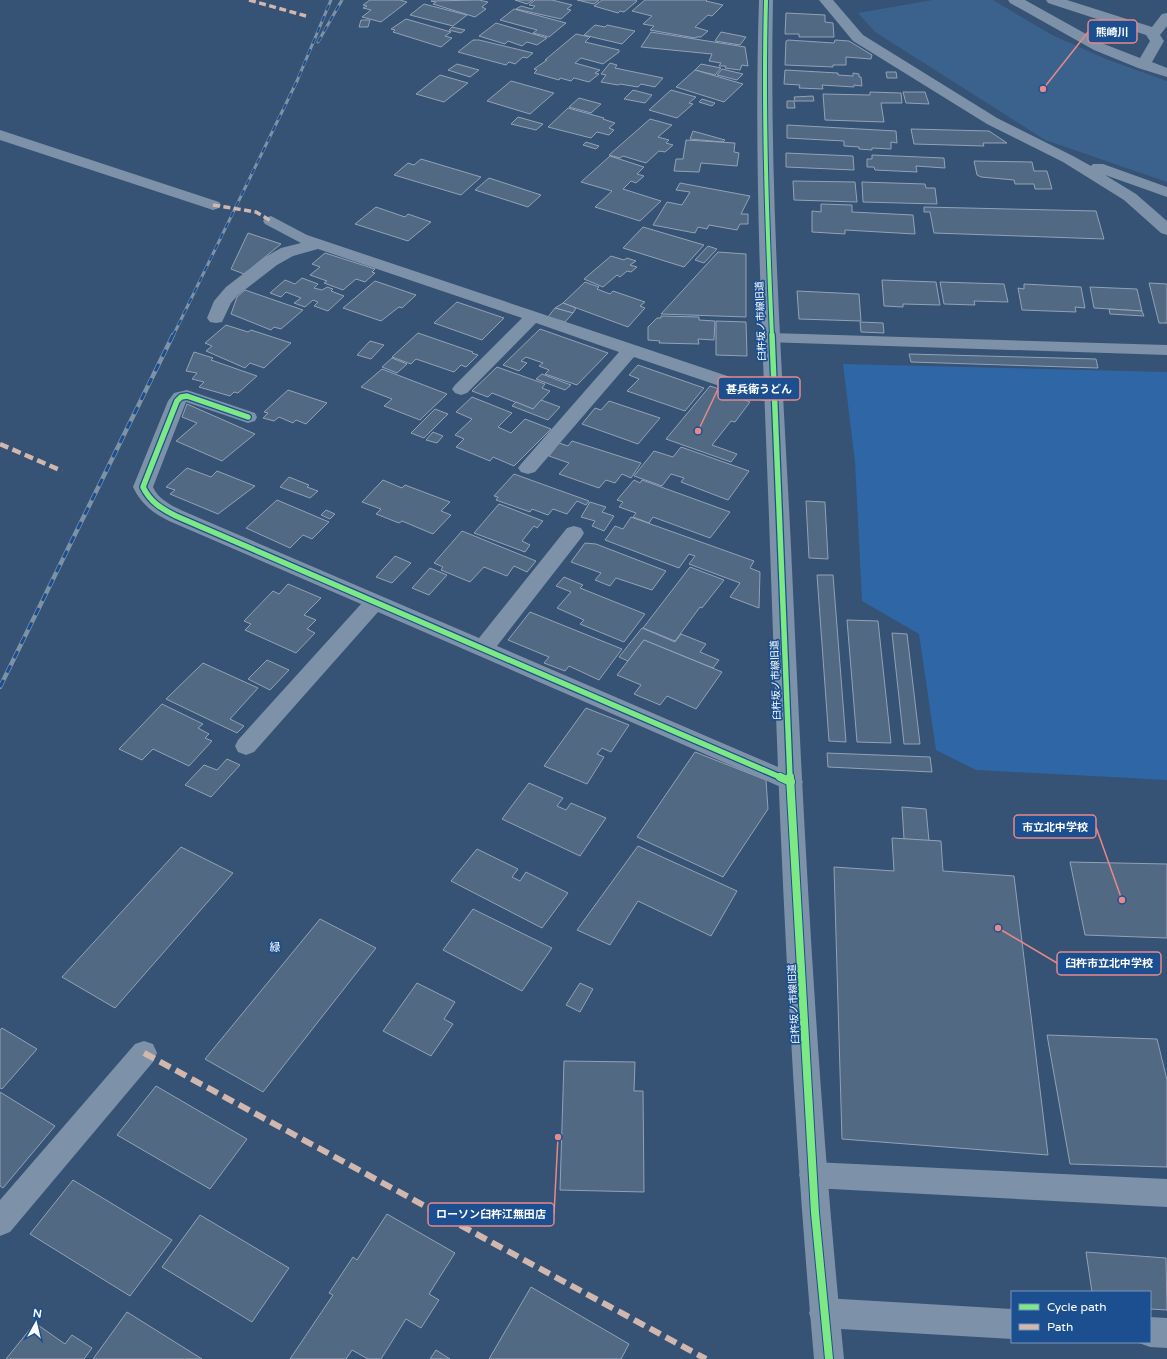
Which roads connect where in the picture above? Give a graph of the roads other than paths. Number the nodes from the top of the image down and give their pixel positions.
1 (766, 0) edge
2 (826, 0) edge
3 (1014, 0) edge
4 (1054, 0) edge
5 (1167, 17) edge
6 (1155, 33) junction
7 (1143, 65) junction
8 (1167, 73) edge
9 (0, 135) edge
10 (1068, 159) junction
11 (1167, 192) edge
12 (213, 205) dead end
13 (271, 221) dead end
14 (1167, 230) edge
15 (318, 244) junction
16 (533, 317) junction
17 (216, 318) dead end
18 (771, 338) junction
19 (630, 350) junction
20 (1167, 350) edge
21 (460, 389) dead end
22 (774, 398) junction
23 (248, 417) dead end
24 (528, 468) dead end
25 (574, 533) dead end
26 (375, 602) junction
27 (483, 649) junction
28 (246, 746) dead end
29 (791, 782) junction
30 (144, 1053) dead end
31 (813, 1175) junction
32 (1167, 1193) edge
33 (0, 1222) edge
34 (824, 1312) junction
35 (1011, 1324) edge
36 (1151, 1332) edge
37 (1167, 1333) edge
38 (828, 1359) edge

1 - 18 street, 臼杵坂ノ市線旧道
2 - 10 street
3 - 7 street
4 - 6 street
5 - 6 street
6 - 7 street
7 - 8 street
9 - 12 street
10 - 11 street
10 - 14 street
13 - 15 street
15 - 16 street
15 - 17 street
16 - 19 street
16 - 21 street
18 - 20 street
18 - 22 street, 臼杵坂ノ市線旧道
19 - 22 street
19 - 24 street
22 - 29 street, 臼杵坂ノ市線旧道
23 - 26 street
25 - 27 street
26 - 27 street
26 - 28 street
27 - 29 street
29 - 31 street, 臼杵坂ノ市線旧道
30 - 33 street
31 - 32 street
31 - 34 street, 臼杵坂ノ市線旧道
34 - 35 street
34 - 38 street, 臼杵坂ノ市線旧道
36 - 37 street

